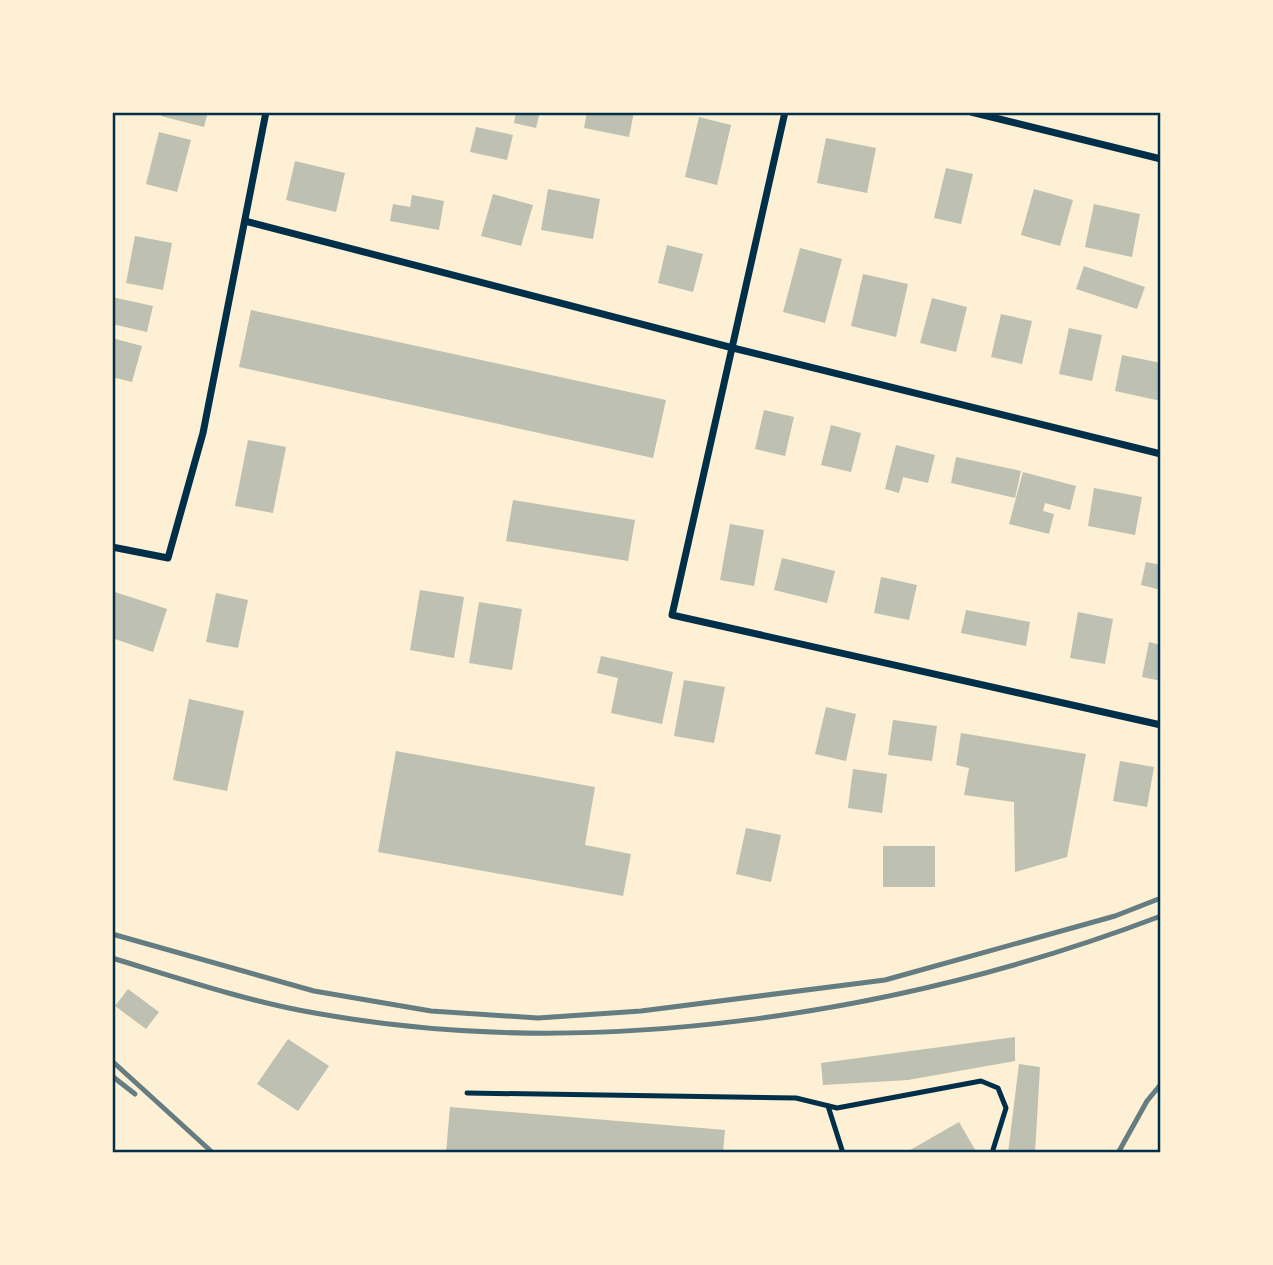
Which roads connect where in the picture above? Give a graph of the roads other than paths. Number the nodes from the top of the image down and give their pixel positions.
1 (266, 112) edge
2 (785, 112) edge
3 (971, 112) edge
4 (1161, 159) edge
5 (245, 221) junction
6 (733, 348) junction
7 (1161, 454) edge
8 (112, 547) edge
9 (1161, 725) edge
10 (467, 1093) dead end
11 (828, 1106) junction
12 (843, 1153) edge
13 (992, 1153) edge

1 - 5 street
2 - 6 street
3 - 4 street
5 - 6 street
5 - 8 street
6 - 7 street
6 - 9 street
10 - 11 lane
11 - 12 lane
11 - 13 lane

